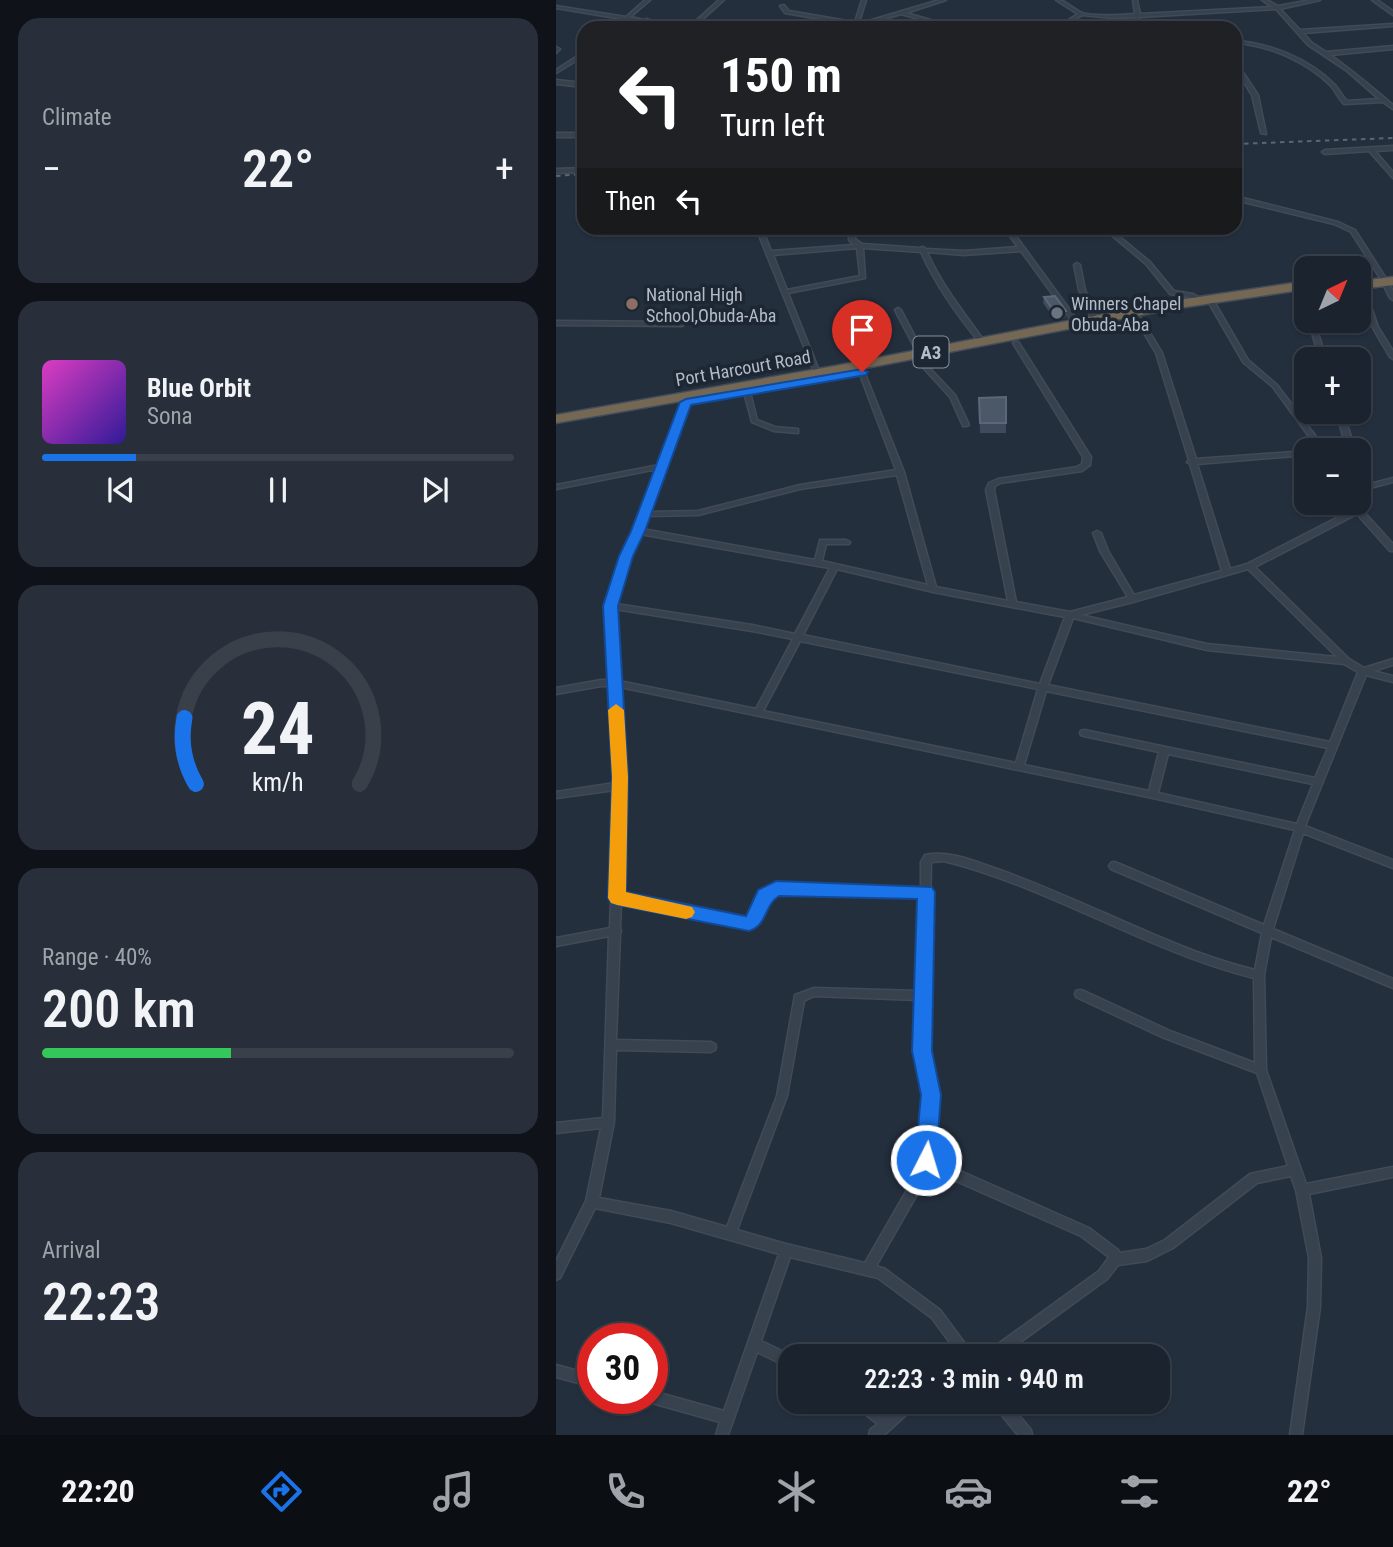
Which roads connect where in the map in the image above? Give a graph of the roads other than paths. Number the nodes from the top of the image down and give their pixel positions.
1 (648, 0) edge
2 (722, 0) edge
3 (864, 0) edge
4 (944, 0) edge
5 (1058, 0) edge
6 (1135, 0) edge
7 (1219, 0) edge
8 (1264, 0) edge
9 (1318, 0) edge
10 (1374, 0) edge
11 (782, 6) dead end
12 (556, 7) edge
13 (1277, 8) junction
14 (1224, 9) junction
15 (1390, 9) edge
16 (901, 13) junction
17 (1081, 14) junction
18 (1392, 14) edge
19 (1137, 16) junction
20 (628, 17) junction
21 (647, 20) joint
22 (652, 21) edge
23 (697, 21) edge
24 (828, 21) edge
25 (854, 21) edge
26 (870, 21) edge
27 (930, 21) edge
28 (1070, 21) edge
29 (1136, 21) edge
30 (1392, 25) edge
31 (1298, 32) junction
32 (1242, 43) edge
33 (1392, 47) edge
34 (1325, 54) junction
35 (577, 58) edge
36 (556, 72) edge
37 (1242, 75) edge
38 (557, 82) edge
39 (577, 84) edge
40 (1385, 100) junction
41 (1392, 108) edge
42 (1264, 132) dead end
43 (556, 135) edge
44 (577, 135) edge
45 (1392, 148) edge
46 (1371, 150) junction
47 (1325, 152) dead end
48 (577, 170) edge
49 (556, 171) edge
50 (1392, 176) edge
51 (1242, 200) edge
52 (762, 235) edge
53 (852, 235) edge
54 (1012, 235) edge
55 (1114, 235) edge
56 (860, 246) junction
57 (923, 249) junction
58 (1022, 249) junction
59 (769, 253) junction
60 (1077, 265) dead end
61 (1388, 279) edge
62 (1294, 290) edge
63 (785, 292) junction
64 (1392, 298) edge
65 (1206, 302) junction
66 (898, 310) dead end
67 (1138, 318) junction
68 (1372, 318) edge
69 (1095, 320) junction
70 (556, 323) edge
71 (683, 324) dead end
72 (1076, 324) junction
73 (982, 342) junction
74 (1016, 343) junction
75 (1392, 357) edge
76 (921, 358) junction
77 (862, 372) junction
78 (817, 373) junction
79 (747, 392) junction
80 (686, 402) junction
81 (556, 421) edge
82 (965, 425) dead end
83 (795, 431) dead end
84 (1313, 438) edge
85 (1294, 454) edge
86 (1191, 462) junction
87 (663, 466) junction
88 (900, 472) junction
89 (1392, 480) edge
90 (1371, 485) edge
91 (556, 487) edge
92 (645, 514) junction
93 (1342, 515) edge
94 (1365, 515) edge
95 (638, 531) junction
96 (1097, 533) dead end
97 (846, 542) dead end
98 (1392, 549) edge
99 (817, 563) junction
100 (835, 566) junction
101 (1250, 566) junction
102 (1227, 573) junction
103 (933, 589) junction
104 (1133, 599) junction
105 (1013, 605) junction
106 (611, 606) junction
107 (1070, 615) junction
108 (797, 638) junction
109 (1346, 662) junction
110 (1392, 662) edge
111 (1363, 671) junction
112 (1392, 679) edge
113 (614, 683) junction
114 (1043, 688) junction
115 (556, 691) edge
116 (758, 713) junction
117 (1084, 733) dead end
118 (1333, 746) junction
119 (1164, 751) junction
120 (1020, 768) junction
121 (1318, 782) junction
122 (620, 786) junction
123 (556, 795) edge
124 (1153, 795) junction
125 (1300, 828) junction
126 (1392, 864) edge
127 (1114, 866) dead end
128 (926, 892) junction
129 (617, 898) junction
130 (616, 931) junction
131 (1267, 933) junction
132 (556, 942) edge
133 (1258, 975) junction
134 (1392, 984) edge
135 (1080, 994) dead end
136 (923, 996) junction
137 (611, 1045) junction
138 (711, 1047) dead end
139 (1261, 1070) junction
140 (608, 1122) junction
141 (556, 1128) edge
142 (929, 1163) junction
143 (1294, 1170) junction
144 (1392, 1172) edge
145 (1302, 1190) junction
146 (592, 1202) junction
147 (730, 1234) junction
148 (786, 1250) junction
149 (1115, 1260) junction
150 (868, 1269) junction
151 (556, 1274) edge
152 (754, 1344) junction
153 (957, 1344) edge
154 (1008, 1344) edge
155 (778, 1356) edge
156 (556, 1371) edge
157 (577, 1377) edge
158 (668, 1401) edge
159 (876, 1414) edge
160 (897, 1414) edge
161 (1009, 1414) edge
162 (728, 1418) junction
163 (887, 1423) junction
164 (722, 1435) edge
165 (875, 1435) edge
166 (1026, 1435) edge
167 (1296, 1435) edge

1 - 20 street
2 - 23 street
3 - 25 street
4 - 16 street
5 - 17 street
6 - 19 street
7 - 14 street
8 - 13 street
9 - 13 street
10 - 15 street
11 - 24 street
12 - 20 street
13 - 14 street
13 - 31 street
14 - 19 street
15 - 18 street
16 - 26 street
16 - 27 street
17 - 19 street
17 - 28 street
19 - 29 street
20 - 21 street
21 - 22 street
30 - 31 street
31 - 34 street
32 - 40 street
33 - 34 street
34 - 40 street
35 - 36 street
37 - 42 street
38 - 39 street
40 - 41 street
43 - 44 street
45 - 46 street
46 - 47 street
46 - 50 street
48 - 49 street
51 - 61 street
52 - 59 street
53 - 56 street
54 - 58 street
55 - 65 street
56 - 57 street
56 - 59 street
56 - 63 street
57 - 58 street
57 - 73 street
58 - 72 street
59 - 63 street
60 - 69 street
61 - 64 street
62 - 65 highway, Port Harcourt Road / A3
63 - 78 street
65 - 67 highway, Port Harcourt Road / A3
65 - 69 highway, Port Harcourt Road / A3
65 - 84 street
66 - 76 street
67 - 74 highway, Port Harcourt Road / A3
67 - 86 street
68 - 75 street
69 - 72 highway, Port Harcourt Road / A3
70 - 71 street
72 - 73 highway, Port Harcourt Road / A3
73 - 76 highway, Port Harcourt Road / A3
74 - 76 highway, Port Harcourt Road / A3
74 - 105 street
76 - 77 highway, Port Harcourt Road / A3
76 - 78 highway, Port Harcourt Road / A3
76 - 82 street
77 - 79 highway, Port Harcourt Road / A3
77 - 88 street
78 - 81 highway, Port Harcourt Road / A3
79 - 80 highway, Port Harcourt Road / A3
79 - 83 street
80 - 81 highway, Port Harcourt Road / A3
80 - 87 street
85 - 86 street
86 - 102 street
87 - 91 street
87 - 92 street
88 - 92 street
88 - 103 street
89 - 90 street
92 - 95 street
93 - 101 street
94 - 98 street
95 - 99 street
95 - 106 street
96 - 104 street
97 - 99 street
99 - 100 street
100 - 103 street
100 - 108 street
101 - 102 street
101 - 109 street
102 - 104 street
103 - 105 street
104 - 107 street
105 - 107 street
106 - 108 street
106 - 113 street
107 - 109 street
107 - 114 street
108 - 114 street
108 - 116 street
109 - 111 street
110 - 111 street
111 - 112 street
111 - 118 street
113 - 115 street
113 - 116 street
113 - 122 street
114 - 118 street
114 - 120 street
116 - 120 street
117 - 119 street
118 - 121 street
119 - 121 street
119 - 124 street
120 - 124 street
121 - 125 street
122 - 123 street
122 - 129 street
124 - 125 street
125 - 126 street
125 - 131 street
127 - 131 street
128 - 129 street
128 - 133 street
128 - 136 street
129 - 130 street
130 - 132 street
130 - 137 street
131 - 133 street
131 - 134 street
133 - 139 street
135 - 139 street
136 - 142 street
136 - 147 street
137 - 138 street
137 - 140 street
139 - 143 street
140 - 141 street
140 - 146 street
142 - 149 street
142 - 150 street
143 - 145 street
143 - 149 street
144 - 145 street
145 - 167 street
146 - 147 street
146 - 151 street
147 - 148 street
148 - 150 street
148 - 152 street
149 - 154 street
150 - 153 street
152 - 155 street
152 - 162 street
156 - 157 street
158 - 162 street
159 - 163 street
160 - 163 street
161 - 166 street
162 - 164 street
163 - 165 street

